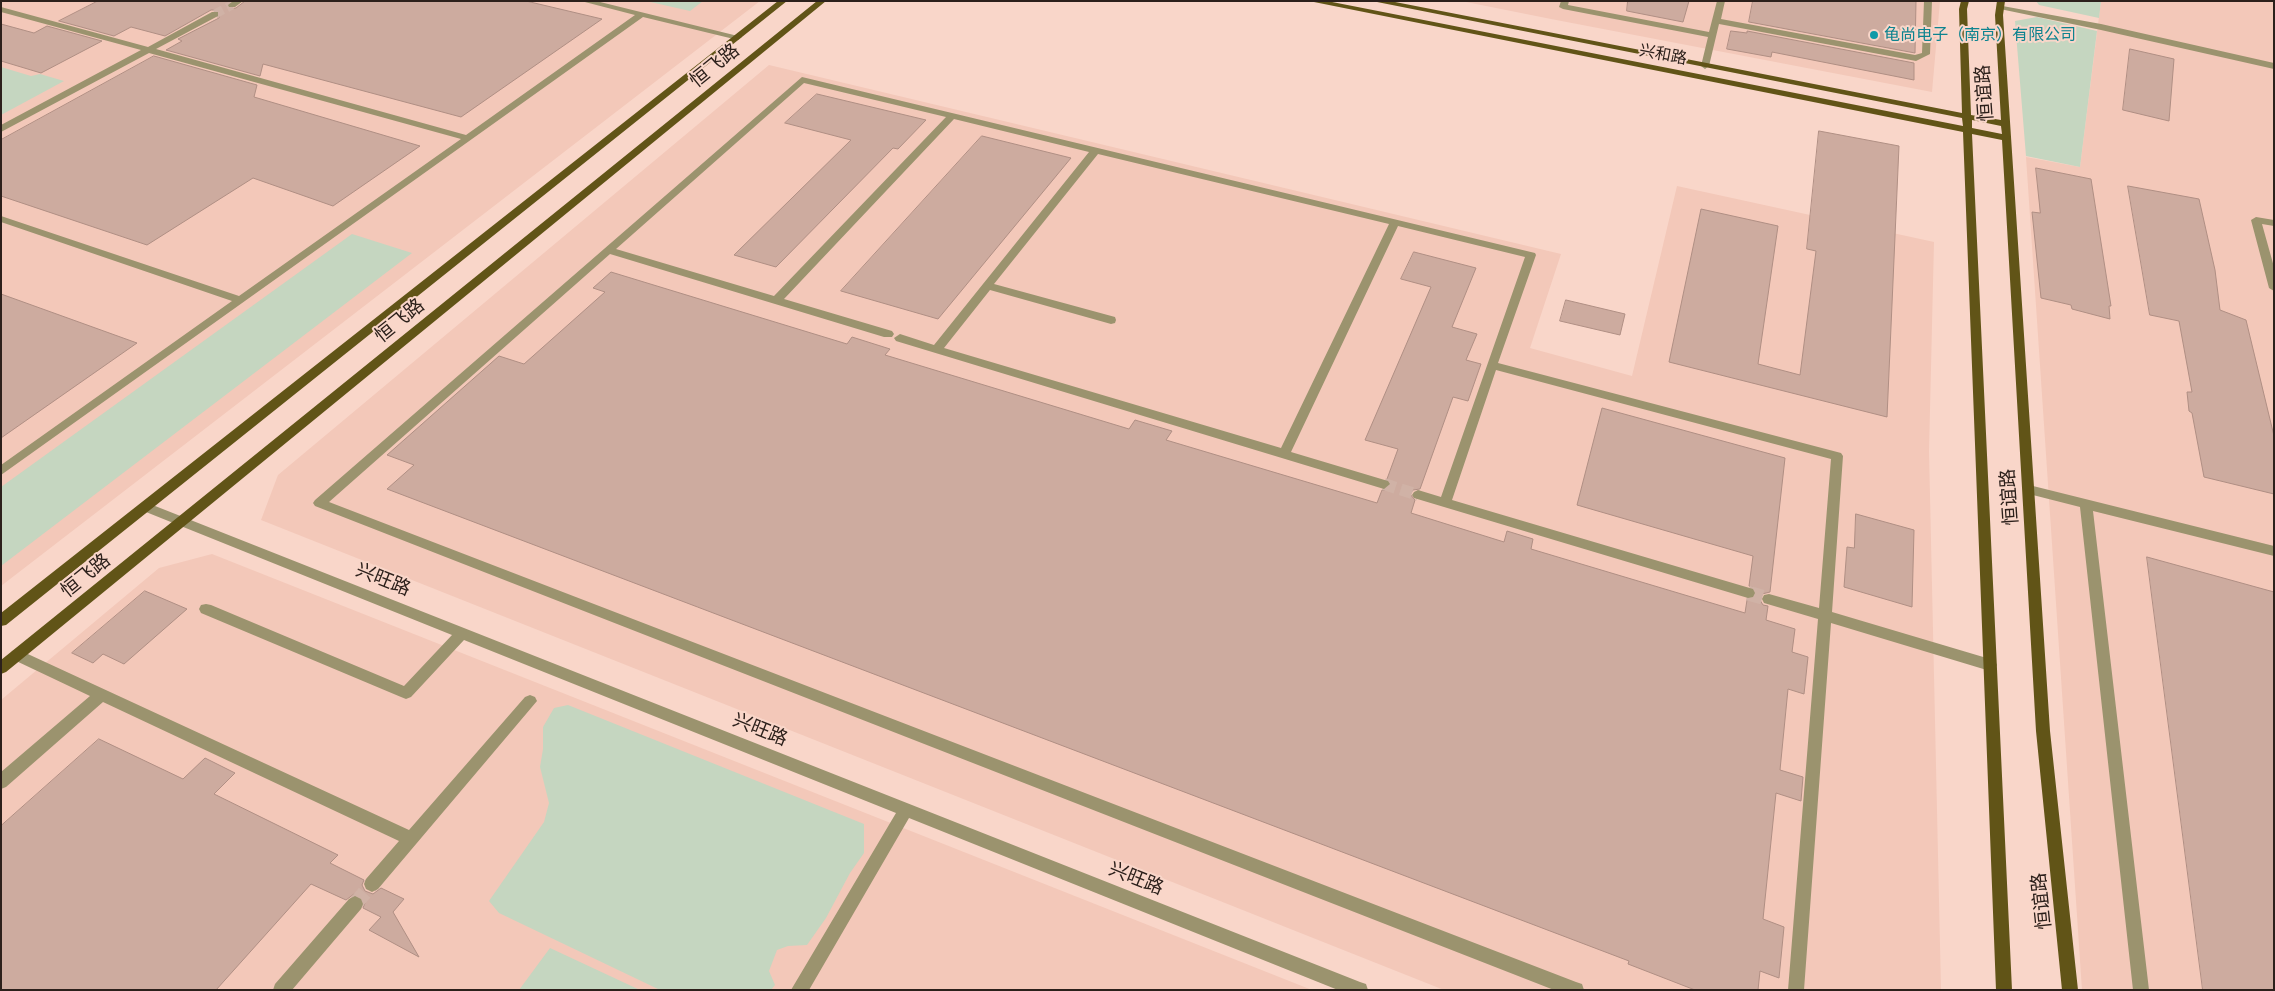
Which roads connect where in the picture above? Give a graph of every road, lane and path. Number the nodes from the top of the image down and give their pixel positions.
1 (585, 1) edge
2 (783, 1) edge
3 (822, 1) edge
4 (1313, 1) edge
5 (1376, 1) edge
6 (1566, 1) edge
7 (1721, 1) edge
8 (1928, 1) edge
9 (1965, 1) edge
10 (1404, 4) edge
11 (2001, 4) edge
12 (1, 9) edge
13 (215, 14) tunnel mouth
14 (642, 14) junction
15 (1716, 20) junction
16 (1713, 35) junction
17 (738, 37) junction
18 (149, 50) junction
19 (1705, 66) junction
20 (2274, 66) edge
21 (952, 116) junction
22 (1967, 117) junction
23 (2006, 124) junction
24 (1, 129) edge
25 (1967, 131) junction
26 (468, 138) junction
27 (2007, 138) junction
28 (1095, 151) junction
29 (1, 219) edge
30 (1395, 222) junction
31 (2274, 223) edge
32 (608, 250) junction
33 (988, 286) junction
34 (2274, 288) edge
35 (241, 300) junction
36 (776, 301) junction
37 (1111, 320) dead end
38 (938, 349) junction
39 (1492, 364) junction
40 (1284, 454) junction
41 (1, 471) edge
42 (1384, 484) tunnel mouth
43 (2028, 490) junction
44 (1418, 494) tunnel mouth
45 (1445, 503) junction
46 (2086, 504) junction
47 (145, 507) junction
48 (181, 522) junction
49 (2274, 551) edge
50 (1748, 593) tunnel mouth
51 (1769, 599) tunnel mouth
52 (206, 609) dead end
53 (1825, 616) junction
54 (1, 620) edge
55 (462, 633) junction
56 (17, 656) junction
57 (1990, 665) junction
58 (1, 668) edge
59 (101, 695) junction
60 (530, 701) dead end
61 (1, 782) edge
62 (906, 809) junction
63 (411, 839) junction
64 (372, 884) tunnel mouth
65 (355, 904) tunnel mouth
66 (801, 989) edge
67 (281, 990) edge
68 (1360, 990) edge
69 (1576, 990) edge
70 (1796, 990) edge
71 (2004, 990) edge
72 (2070, 990) edge
73 (2141, 990) edge

1 - 14 street
2 - 17 main road, 恒飞路
3 - 48 main road, 恒飞路
4 - 25 main road, 兴和路
5 - 10 main road, 兴和路
6 - 16 street
7 - 15 street
8 - 15 street
9 - 22 main road, 恒谊路
10 - 19 main road, 兴和路
11 - 20 street
11 - 23 main road, 恒谊路
12 - 18 street
13 - 18 street
14 - 17 street
14 - 26 street
15 - 16 street
16 - 19 street
17 - 47 main road, 恒飞路
18 - 24 street
18 - 26 street
19 - 22 main road, 兴和路
21 - 28 street
21 - 32 street
21 - 36 street
22 - 23 main road, 兴和路
22 - 25 main road, 恒谊路
23 - 27 main road, 恒谊路
25 - 27 main road, 兴和路
25 - 57 main road, 恒谊路
26 - 35 street
27 - 43 main road, 恒谊路
28 - 30 street
28 - 33 street
29 - 35 street
30 - 39 street
30 - 40 street
31 - 34 street
32 - 36 street
32 - 69 street
33 - 37 street
33 - 38 street
35 - 41 street
36 - 38 street
38 - 40 street
39 - 45 street
39 - 53 street
40 - 42 street
43 - 46 street
43 - 72 main road, 恒谊路
44 - 45 street
45 - 50 street
46 - 49 street
46 - 73 street
47 - 48 street, 兴旺路
47 - 54 main road, 恒飞路
48 - 55 street, 兴旺路
48 - 56 main road, 恒飞路
51 - 53 street
52 - 55 street
53 - 57 street
53 - 70 street
55 - 62 street, 兴旺路
56 - 58 main road, 恒飞路
56 - 59 street
57 - 71 main road, 恒谊路
59 - 61 street
59 - 63 street
60 - 63 street
62 - 66 street
62 - 68 street, 兴旺路
63 - 64 street
65 - 67 street

